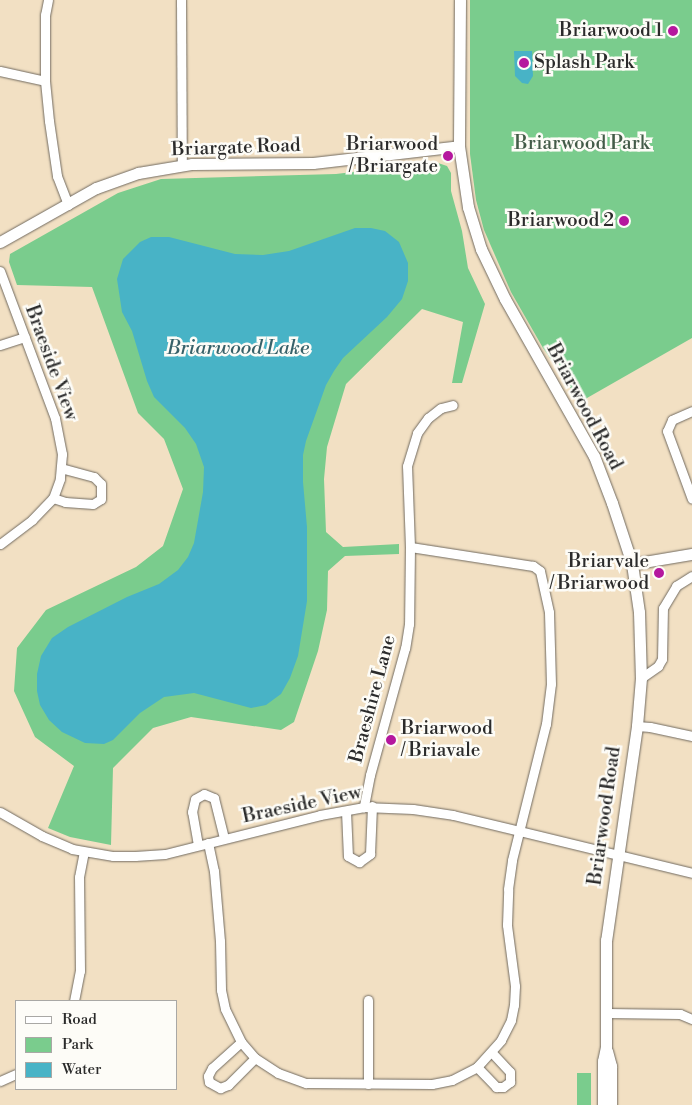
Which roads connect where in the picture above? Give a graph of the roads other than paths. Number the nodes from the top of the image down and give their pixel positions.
1 (48, 0) edge
2 (181, 0) edge
3 (460, 0) edge
4 (0, 71) edge
5 (45, 80) junction
6 (459, 146) junction
7 (182, 165) junction
8 (68, 205) junction
9 (0, 242) edge
10 (0, 271) edge
11 (25, 337) junction
12 (0, 345) edge
13 (453, 405) dead end
14 (692, 411) edge
15 (61, 468) junction
16 (53, 498) junction
17 (692, 499) edge
18 (0, 544) edge
19 (410, 547) junction
20 (692, 554) edge
21 (632, 564) junction
22 (692, 576) edge
23 (641, 678) junction
24 (636, 726) junction
25 (692, 736) edge
26 (368, 806) junction
27 (346, 811) junction
28 (0, 812) edge
29 (519, 831) junction
30 (224, 838) junction
31 (208, 843) junction
32 (198, 846) junction
33 (84, 852) junction
34 (617, 855) junction
35 (692, 874) edge
36 (74, 1000) edge
37 (368, 1000) dead end
38 (607, 1013) junction
39 (692, 1019) edge
40 (241, 1042) junction
41 (606, 1047) junction
42 (492, 1053) junction
43 (255, 1058) junction
44 (478, 1067) junction
45 (15, 1074) edge
46 (0, 1081) edge
47 (368, 1084) junction
48 (603, 1105) edge
49 (611, 1105) edge

1 - 5 street
2 - 7 street
3 - 6 street, Briarwood Road
4 - 5 street
5 - 8 street
6 - 7 street, Briargate Road
6 - 21 street, Briarwood Road
7 - 8 street, Briargate Road
8 - 9 street, Briargate Road
10 - 11 street, Braeside View
11 - 12 street
11 - 15 street, Braeside View
13 - 19 street, Braeshire Lane
14 - 17 street
15 - 16 street, Braeside View
15 - 16 street
16 - 18 street, Braeside View
19 - 26 street, Braeshire Lane
19 - 29 street
20 - 21 street
21 - 23 street, Briarwood Road
22 - 23 street
23 - 24 street, Briarwood Road
24 - 25 street
24 - 34 street, Briarwood Road
26 - 27 street, Braeside View
26 - 27 street, Braeshire Lane
26 - 29 street, Braeside View
27 - 30 street, Braeside View
28 - 33 street, Braeside View
29 - 34 street, Braeside View
29 - 42 street
30 - 31 street, Braeside View
30 - 32 street
31 - 32 street, Braeside View
31 - 40 street
32 - 33 street, Braeside View
33 - 36 street
34 - 35 street, Braeside View
34 - 38 street, Briarwood Road
37 - 47 street
38 - 39 street
38 - 41 street, Briarwood Road
40 - 43 street
40 - 43 street
41 - 48 street, Briarwood Road
41 - 49 street, Briarwood Road
42 - 44 street
42 - 44 street
43 - 47 street
44 - 47 street
45 - 46 street

